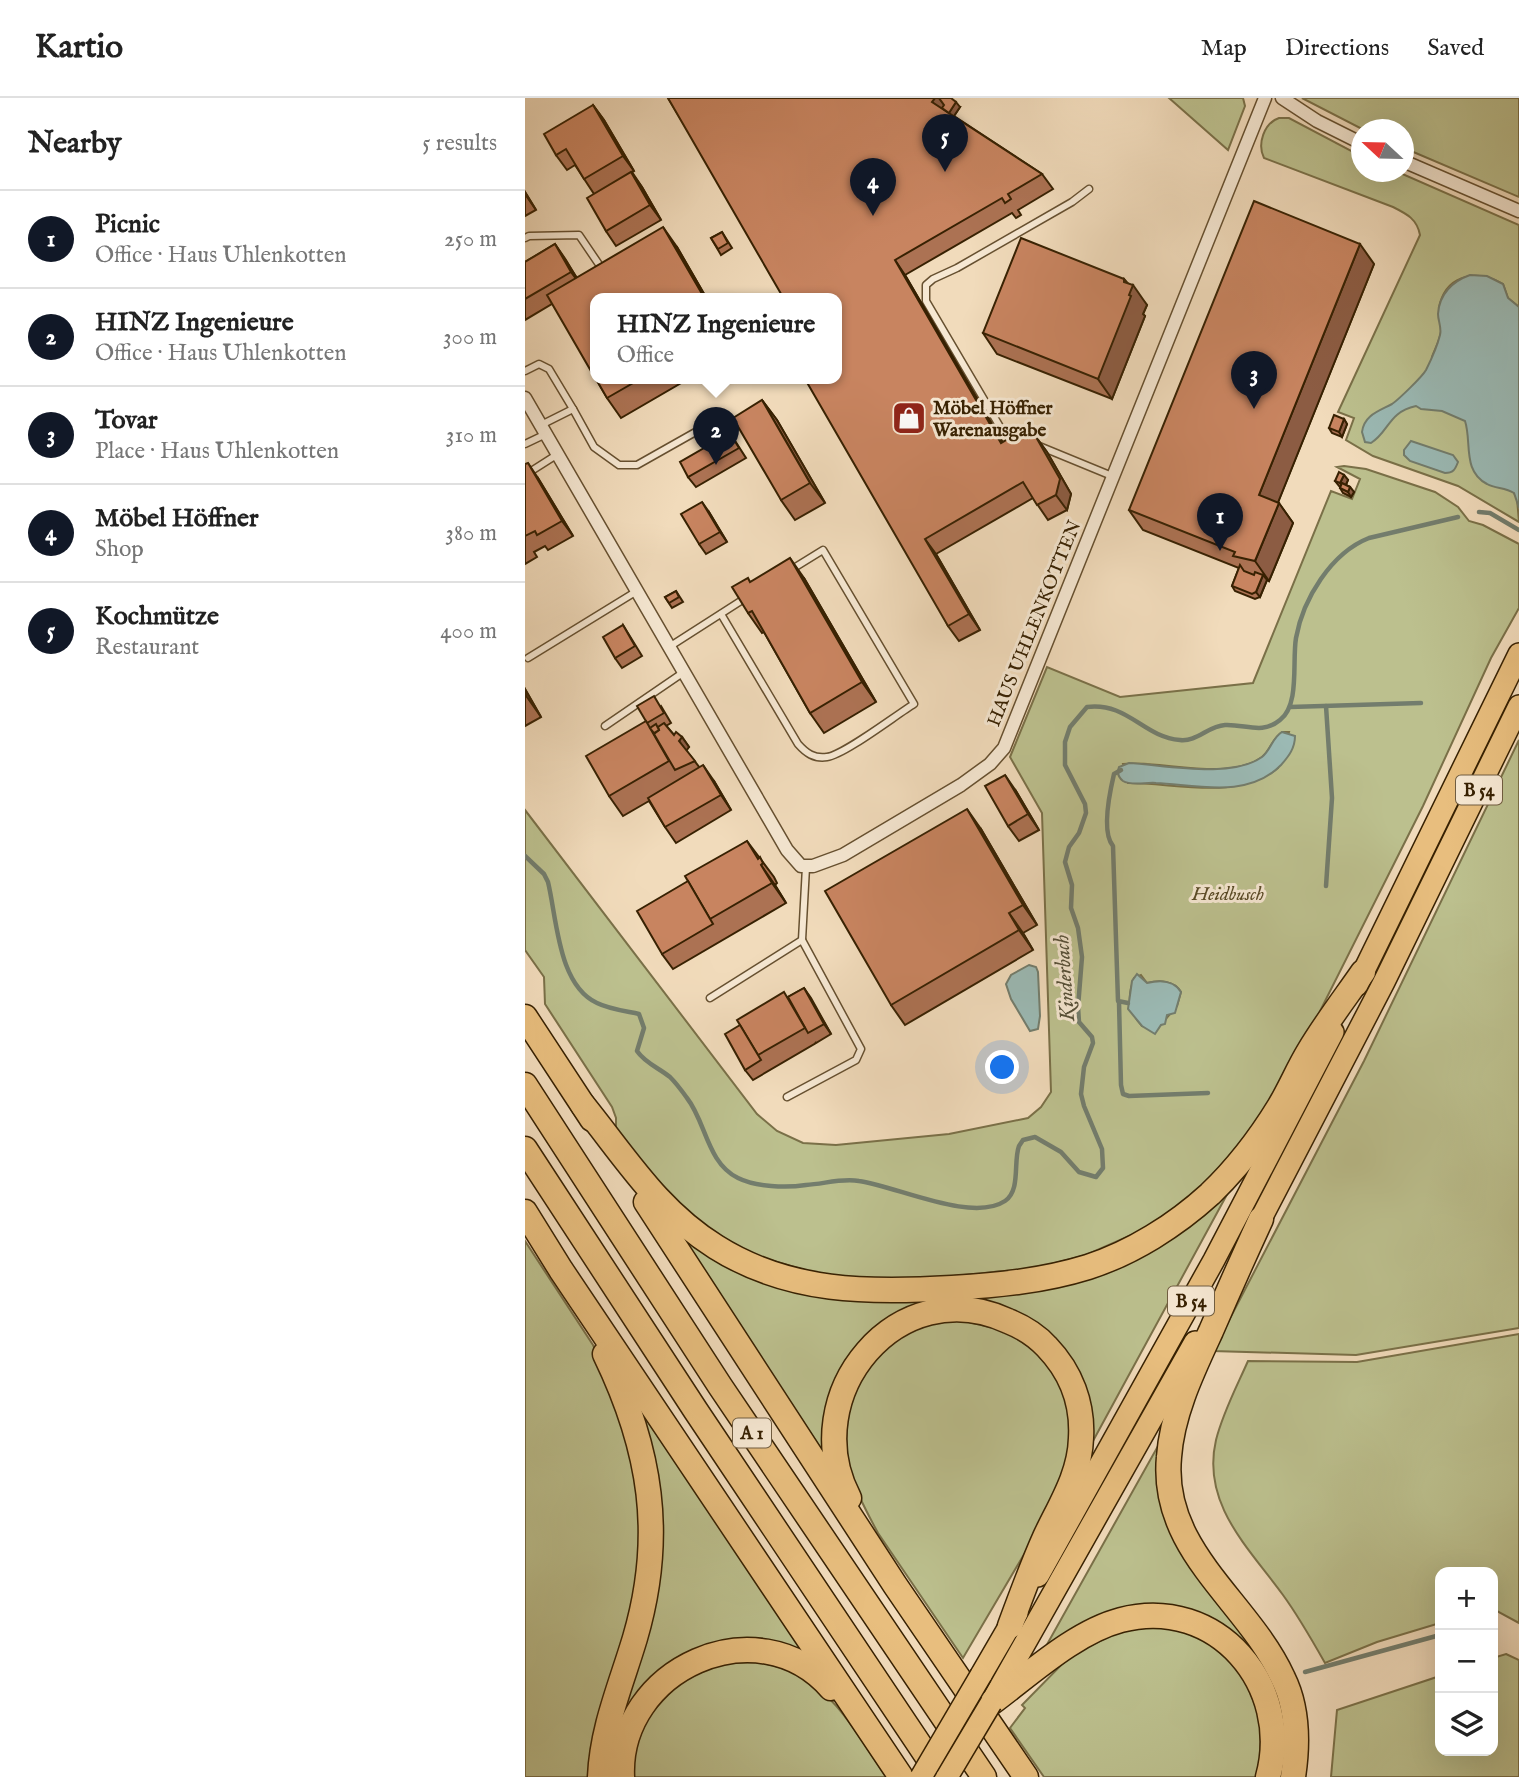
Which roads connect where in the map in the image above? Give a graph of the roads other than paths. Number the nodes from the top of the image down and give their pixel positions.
1 (1265, 98) edge
2 (1282, 98) edge
3 (1351, 138) edge
4 (1414, 166) edge
5 (1089, 189) dead end
6 (1519, 211) edge
7 (525, 238) edge
8 (598, 263) edge
9 (525, 371) edge
10 (525, 398) edge
11 (573, 409) junction
12 (715, 421) dead end
13 (543, 429) junction
14 (525, 444) edge
15 (558, 454) junction
16 (525, 475) edge
17 (1112, 476) junction
18 (778, 578) edge
19 (637, 591) junction
20 (755, 592) edge
21 (721, 614) junction
22 (669, 647) junction
23 (1519, 654) edge
24 (529, 658) dead end
25 (684, 672) junction
26 (1519, 706) edge
27 (605, 726) dead end
28 (806, 867) junction
29 (802, 940) junction
30 (1363, 972) junction
31 (710, 998) dead end
32 (525, 1017) edge
33 (525, 1085) edge
34 (787, 1097) dead end
35 (583, 1105) junction
36 (525, 1149) edge
37 (525, 1212) edge
38 (1261, 1219) junction
39 (561, 1270) junction
40 (895, 1585) junction
41 (1010, 1626) junction
42 (991, 1703) junction
43 (870, 1732) junction
44 (1025, 1775) edge
45 (600, 1777) edge
46 (622, 1777) edge
47 (901, 1777) edge
48 (921, 1777) edge
49 (941, 1777) edge
50 (947, 1777) edge
51 (983, 1777) edge
52 (1268, 1777) edge
53 (1293, 1777) edge

1 - 17 street, HAUS UHLENKOTTEN
2 - 3 street
4 - 6 street
5 - 17 lane
7 - 8 lane
9 - 11 lane
10 - 13 street
11 - 12 lane
11 - 13 lane
13 - 14 lane
13 - 15 street
15 - 16 lane
15 - 19 street
17 - 28 street, HAUS UHLENKOTTEN
18 - 21 lane
19 - 22 street
19 - 24 lane
20 - 21 lane
21 - 22 lane
22 - 25 street
23 - 30 highway, B 54
25 - 27 lane
25 - 28 street
26 - 38 highway, B 54
28 - 29 lane
29 - 31 lane
29 - 34 lane
30 - 35 highway
30 - 41 highway, B 54
32 - 35 highway
33 - 51 highway, A 1
35 - 40 highway
36 - 49 highway, A 1
37 - 39 highway
38 - 42 highway, B 54
38 - 53 highway
39 - 43 highway
39 - 45 highway
40 - 41 highway
40 - 44 highway
41 - 48 highway, B 54, bridge
42 - 50 highway, B 54, bridge
42 - 52 highway
43 - 46 highway
43 - 47 highway

